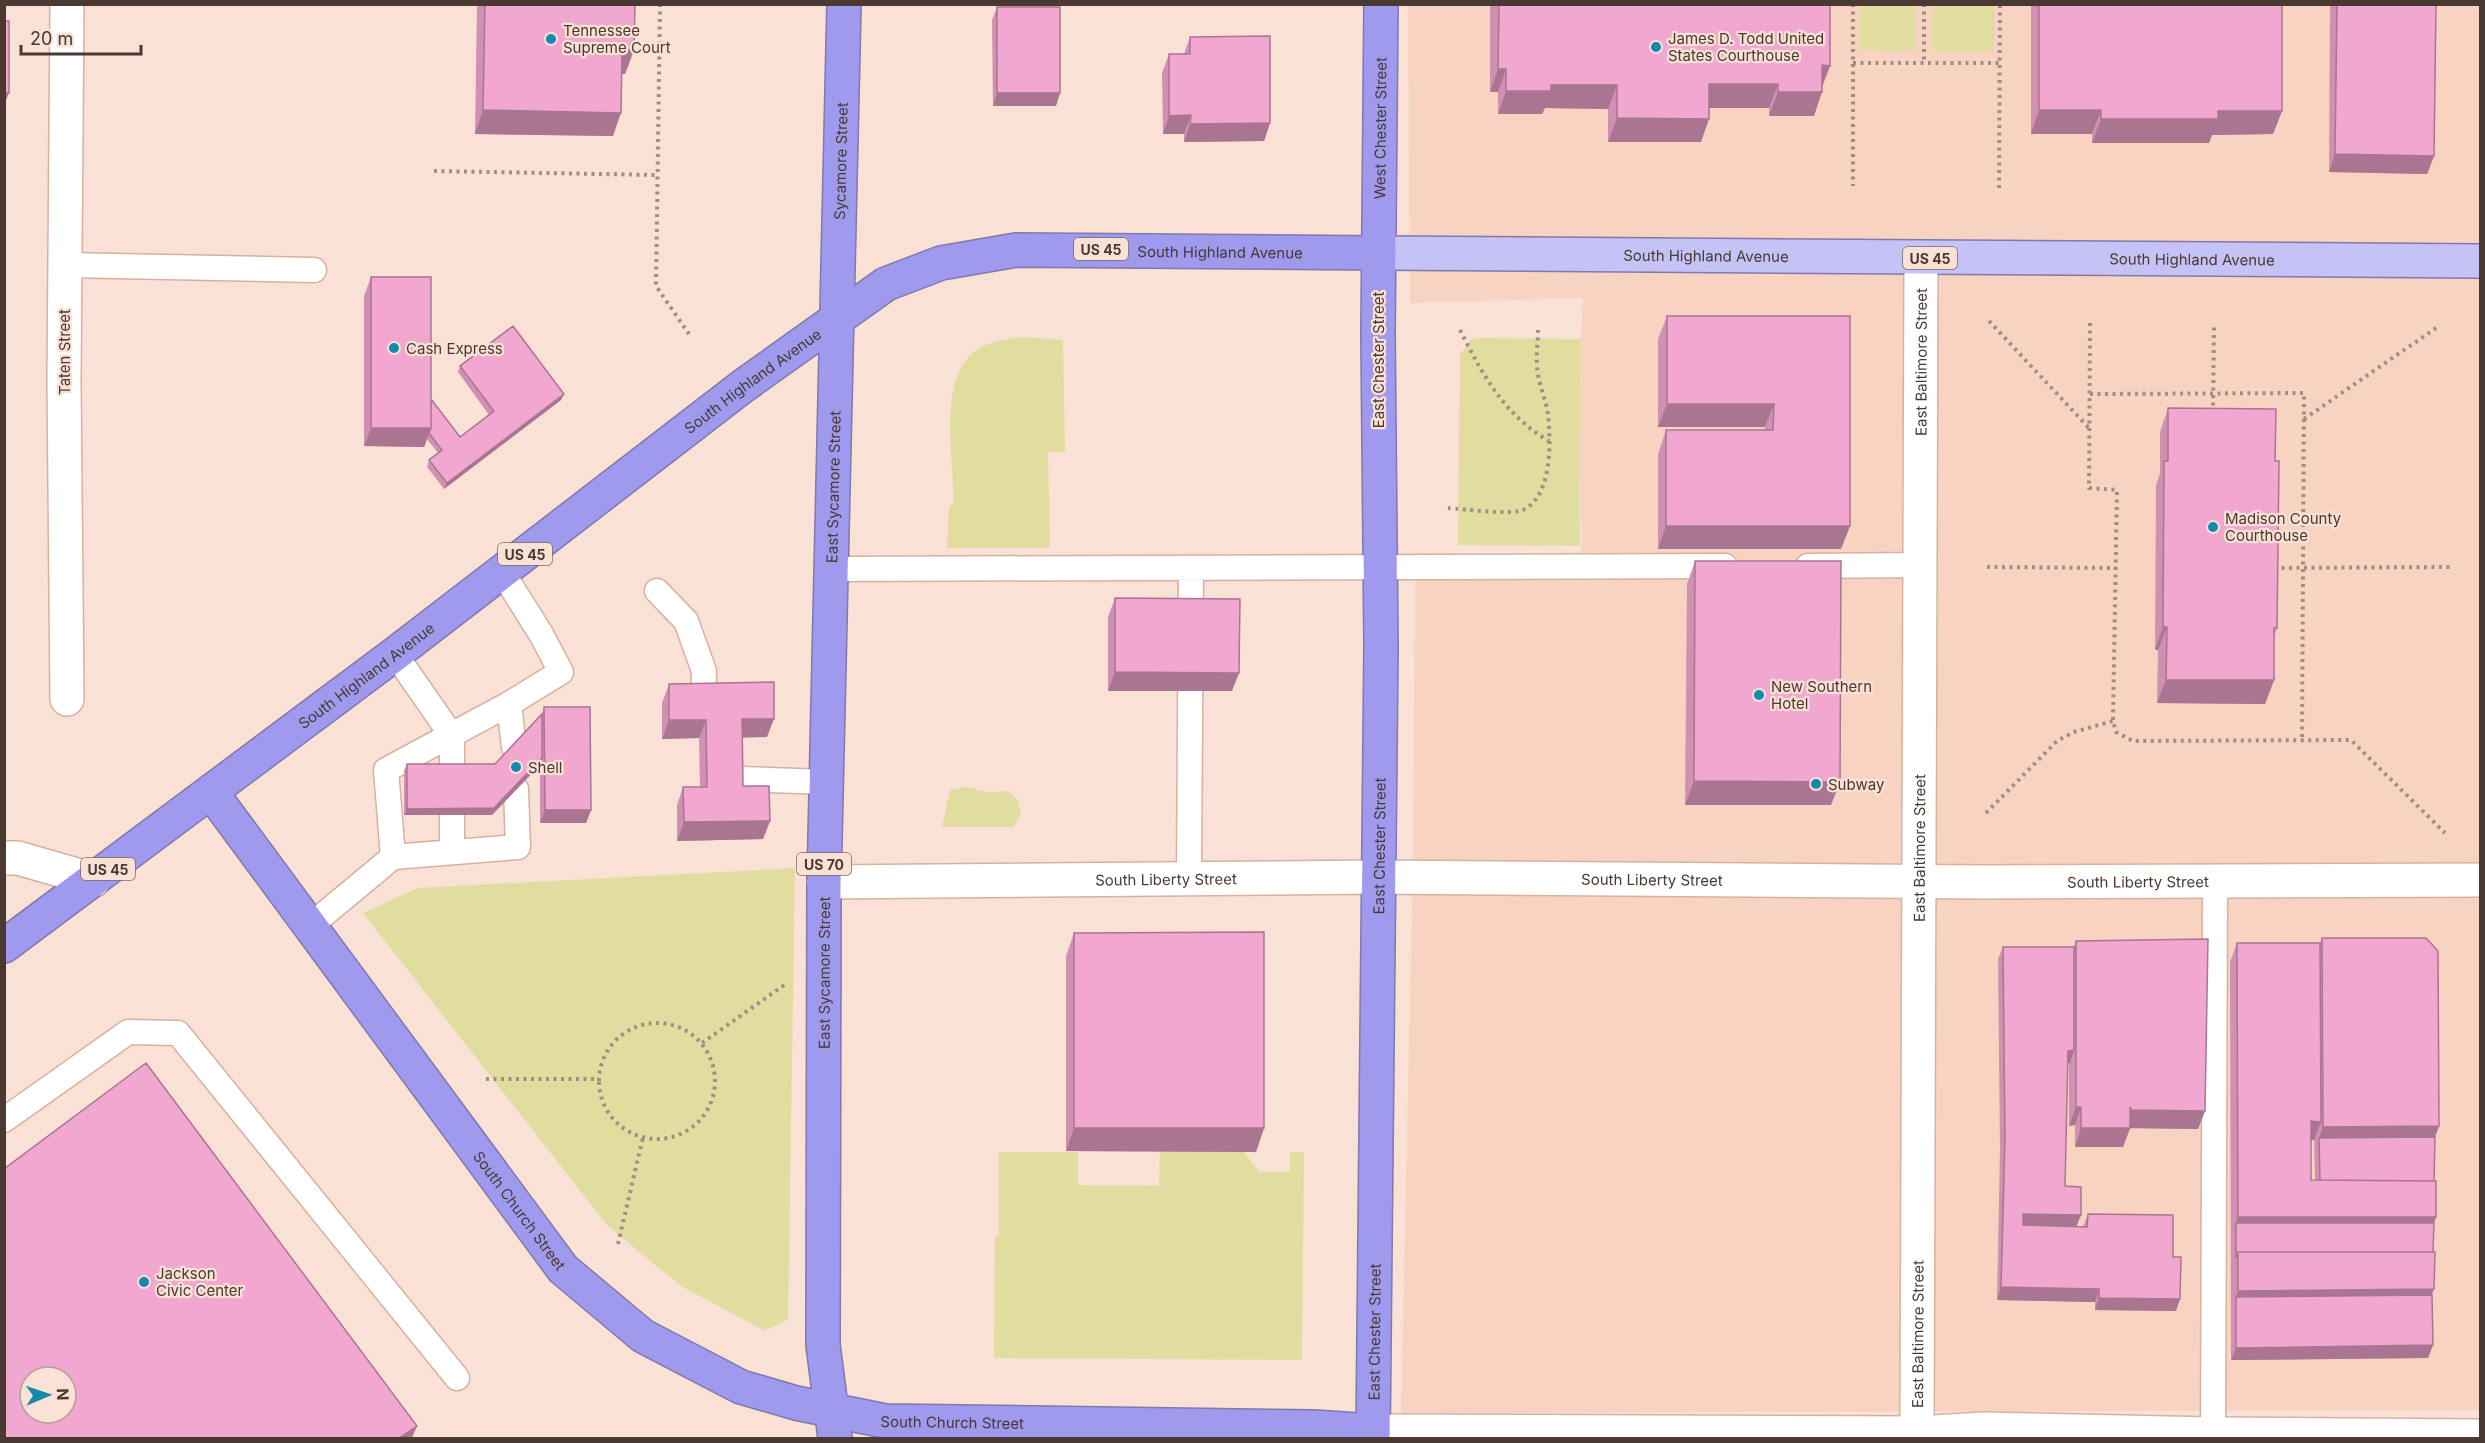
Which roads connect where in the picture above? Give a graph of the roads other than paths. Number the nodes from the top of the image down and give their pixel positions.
1 (67, 4) edge
2 (844, 4) edge
3 (1381, 4) edge
4 (1379, 253) junction
5 (1921, 258) junction
6 (2481, 261) edge
7 (64, 266) junction
8 (314, 270) dead end
9 (839, 317) junction
10 (1921, 565) junction
11 (1746, 566) edge
12 (1782, 566) edge
13 (831, 569) junction
14 (1191, 569) junction
15 (1380, 569) junction
16 (502, 572) junction
17 (657, 591) dead end
18 (395, 654) junction
19 (67, 699) dead end
20 (509, 704) junction
21 (452, 736) junction
22 (514, 747) edge
23 (452, 770) edge
24 (826, 782) junction
25 (516, 789) edge
26 (211, 792) junction
27 (452, 814) edge
28 (452, 852) junction
29 (393, 857) junction
30 (4, 858) edge
31 (1378, 877) junction
32 (1190, 878) junction
33 (94, 880) junction
34 (2481, 880) edge
35 (1919, 881) junction
36 (2215, 881) junction
37 (824, 882) junction
38 (310, 926) junction
39 (4, 946) edge
40 (4, 1120) edge
41 (457, 1378) dead end
42 (832, 1424) edge
43 (1373, 1435) edge
44 (1917, 1436) edge
45 (2213, 1436) edge
46 (2481, 1436) edge

1 - 7 street, Taten Street
2 - 9 highway, Sycamore Street
3 - 4 highway, West Chester Street
4 - 5 main road, South Highland Avenue / US 45
4 - 9 highway, South Highland Avenue / US 45
4 - 15 highway, East Chester Street
5 - 6 main road, South Highland Avenue / US 45
5 - 10 street, East Baltimore Street
7 - 8 lane
7 - 19 street, Taten Street
9 - 13 highway, East Sycamore Street / US 70
9 - 16 highway, South Highland Avenue / US 45
10 - 12 lane
10 - 35 street, East Baltimore Street
11 - 15 lane
13 - 14 lane
13 - 24 highway, East Sycamore Street / US 70
14 - 15 lane
14 - 32 lane
15 - 31 highway, East Chester Street
16 - 18 highway, South Highland Avenue / US 45
16 - 20 lane
17 - 24 lane
18 - 21 lane
18 - 26 highway, South Highland Avenue / US 45
20 - 21 lane
20 - 22 lane
21 - 23 lane
21 - 29 lane
24 - 37 highway, East Sycamore Street / US 70
25 - 28 lane
26 - 33 highway, South Highland Avenue / US 45
26 - 38 highway, South Church Street
27 - 28 lane
28 - 29 lane
29 - 38 lane
30 - 33 street
31 - 32 street, South Liberty Street
31 - 35 street, South Liberty Street
31 - 43 highway, East Chester Street
32 - 37 street, South Liberty Street
33 - 39 highway, South Highland Avenue / US 45
34 - 36 street, South Liberty Street
35 - 36 street, South Liberty Street
35 - 44 street, East Baltimore Street
36 - 45 lane
37 - 42 highway, East Sycamore Street / US 70
38 - 42 highway, South Church Street
40 - 41 lane
42 - 43 highway, South Church Street
43 - 44 street, South Church Street
44 - 45 street, South Church Street
45 - 46 street, South Church Street

